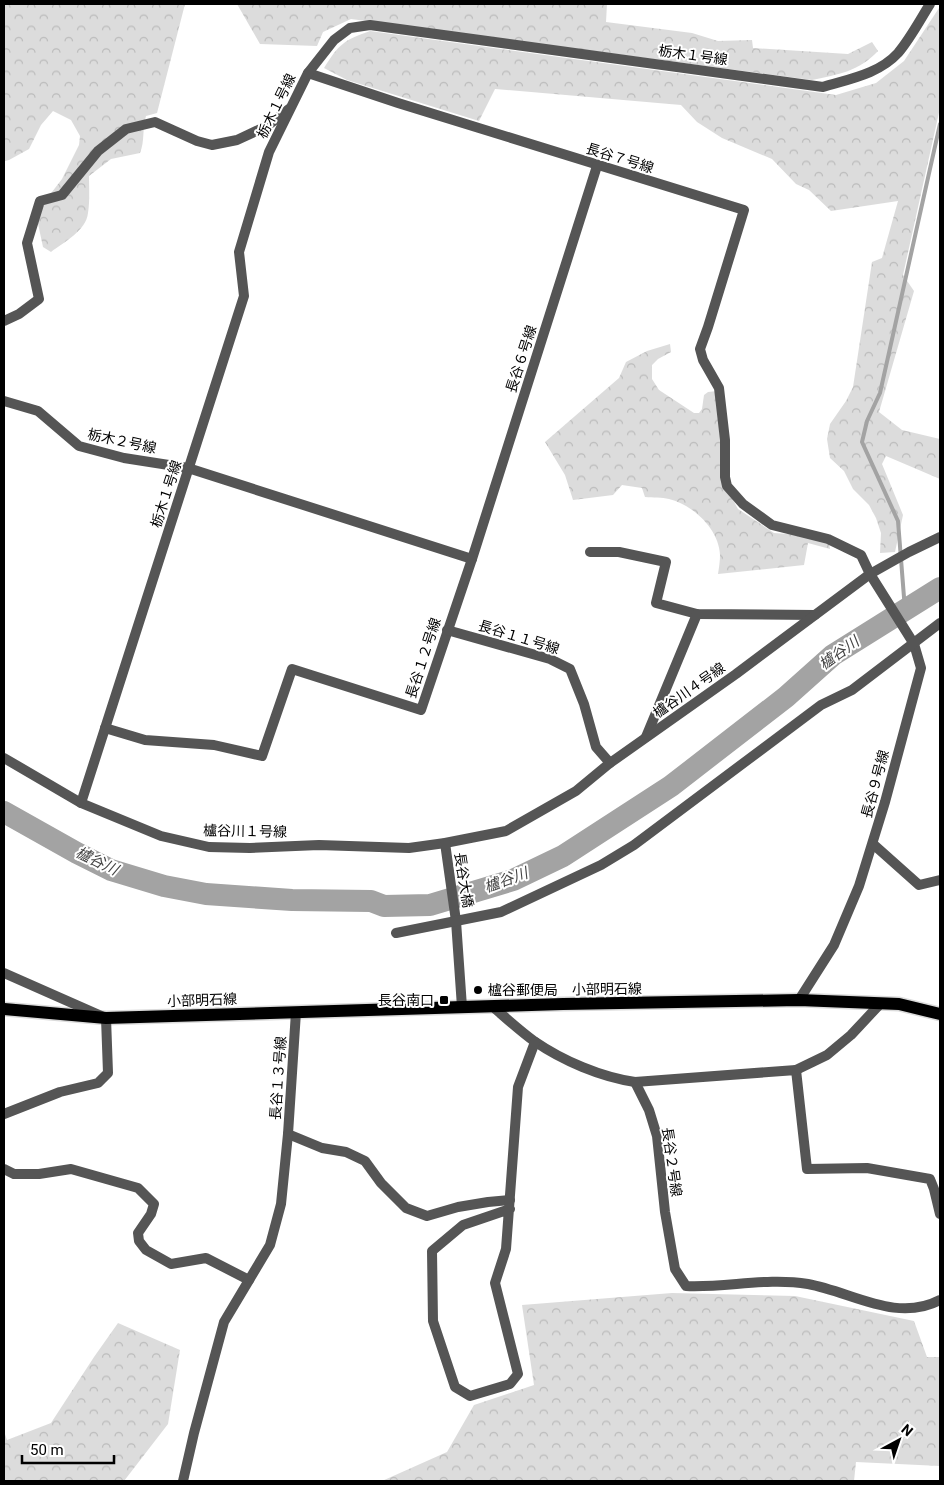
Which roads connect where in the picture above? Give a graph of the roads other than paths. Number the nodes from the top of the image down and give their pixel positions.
1 (930, 4) edge
2 (308, 73) junction
3 (292, 107) junction
4 (597, 166) junction
5 (4, 322) edge
6 (719, 388) joint
7 (4, 401) edge
8 (188, 468) junction
9 (940, 537) edge
10 (590, 552) dead end
11 (472, 560) junction
12 (870, 574) junction
13 (697, 614) junction
14 (815, 615) junction
15 (940, 623) edge
16 (447, 630) junction
17 (914, 644) junction
18 (105, 728) junction
19 (645, 738) junction
20 (4, 758) edge
21 (610, 763) junction
22 (81, 803) junction
23 (444, 843) junction
24 (873, 844) junction
25 (940, 880) edge
26 (456, 921) junction
27 (396, 933) dead end
28 (4, 973) edge
29 (799, 1000) junction
30 (880, 1004) junction
31 (492, 1006) junction
32 (462, 1008) junction
33 (4, 1009) edge
34 (296, 1012) junction
35 (940, 1014) edge
36 (106, 1018) junction
37 (535, 1042) junction
38 (796, 1070) junction
39 (635, 1082) junction
40 (4, 1114) edge
41 (288, 1134) junction
42 (4, 1169) edge
43 (510, 1205) junction
44 (940, 1214) edge
45 (249, 1280) junction
46 (940, 1300) edge
47 (183, 1481) edge

1 - 2 street, 栃木１号線
2 - 3 street, 栃木１号線
2 - 4 street, 長谷７号線
3 - 5 street
3 - 8 street, 栃木１号線
4 - 6 street, 長谷７号線
4 - 11 street, 長谷６号線
6 - 12 street, 長谷９号線
7 - 8 street, 栃木２号線
8 - 11 street
8 - 18 street, 栃木１号線
9 - 12 street, 櫨谷川４号線
10 - 13 street
11 - 16 street, 長谷１２号線
12 - 14 street, 櫨谷川４号線
12 - 17 street, 長谷９号線
13 - 14 street
13 - 19 street
14 - 19 street, 櫨谷川４号線
15 - 17 street
16 - 18 street, 長谷１２号線
16 - 21 street, 長谷１１号線
17 - 24 street, 長谷９号線
17 - 26 street
18 - 22 street, 栃木１号線
19 - 21 street, 櫨谷川４号線
20 - 22 street, 櫨谷川１号線
21 - 23 street, 櫨谷川４号線
22 - 23 street, 櫨谷川１号線
23 - 26 street, 長谷大橋
24 - 25 street
24 - 29 street, 長谷９号線
26 - 27 street
26 - 32 street, 長谷大橋
28 - 36 street
29 - 30 main road, 小部明石線
29 - 31 main road, 小部明石線
30 - 35 main road, 小部明石線
30 - 38 street
31 - 32 main road, 小部明石線
31 - 37 street
32 - 34 main road, 小部明石線
33 - 36 main road, 小部明石線
34 - 36 main road, 小部明石線
34 - 41 street, 長谷１３号線
36 - 40 street
37 - 39 street
37 - 43 street
38 - 39 street
38 - 44 street
39 - 46 street, 長谷２号線
41 - 43 street, 長谷１３号線
41 - 45 street
42 - 45 street
43 - 43 street
45 - 47 street

